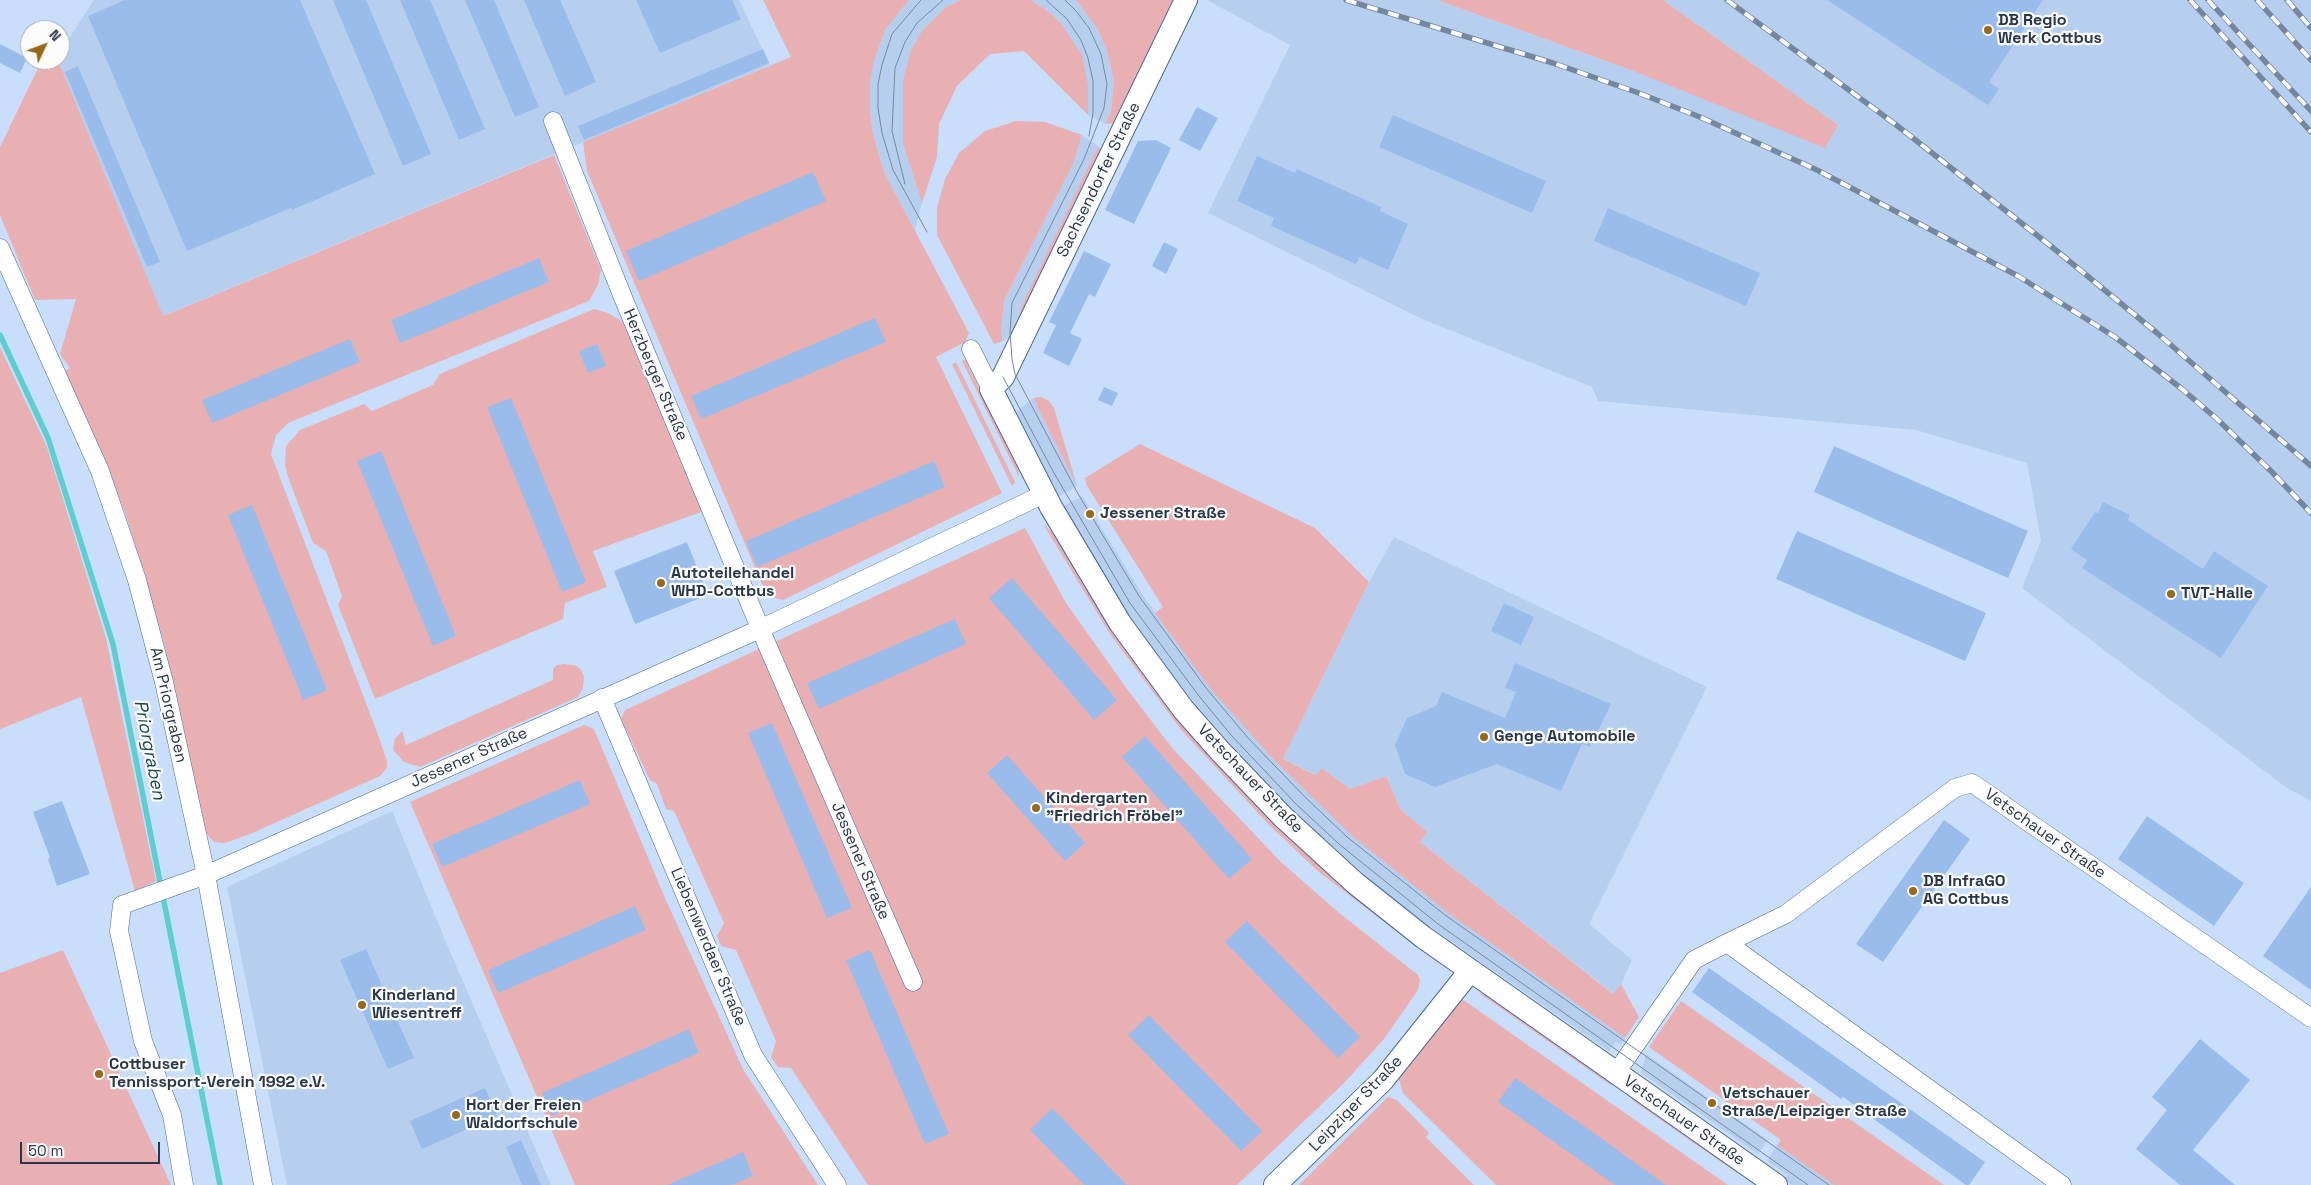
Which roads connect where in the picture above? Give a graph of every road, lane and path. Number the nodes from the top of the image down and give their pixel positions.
1 (1186, 0) edge
2 (553, 121) dead end
3 (0, 248) edge
4 (971, 349) dead end
5 (991, 389) junction
6 (1044, 494) junction
7 (760, 628) junction
8 (602, 698) junction
9 (206, 875) junction
10 (1726, 943) junction
11 (1470, 972) junction
12 (913, 982) dead end
13 (2311, 1018) edge
14 (1616, 1073) junction
15 (184, 1185) edge
16 (263, 1185) edge
17 (836, 1185) edge
18 (1275, 1185) edge
19 (1776, 1185) edge
20 (2062, 1185) edge

1 - 5 street, Sachsendorfer Straße
2 - 7 street, Herzberger Straße
3 - 9 street, Am Priorgraben
4 - 5 street, Vetschauer Straße
5 - 6 street, Vetschauer Straße
6 - 7 street, Jessener Straße
6 - 11 street, Vetschauer Straße
7 - 8 street, Jessener Straße
7 - 12 street, Jessener Straße
8 - 9 street, Jessener Straße
8 - 17 street, Liebenwerdaer Straße
9 - 15 street, Jessener Straße
9 - 16 street, Am Priorgraben
10 - 13 street, Vetschauer Straße
10 - 14 street, Vetschauer Straße
10 - 20 street
11 - 14 street, Vetschauer Straße
11 - 18 street, Leipziger Straße
14 - 19 street, Vetschauer Straße

